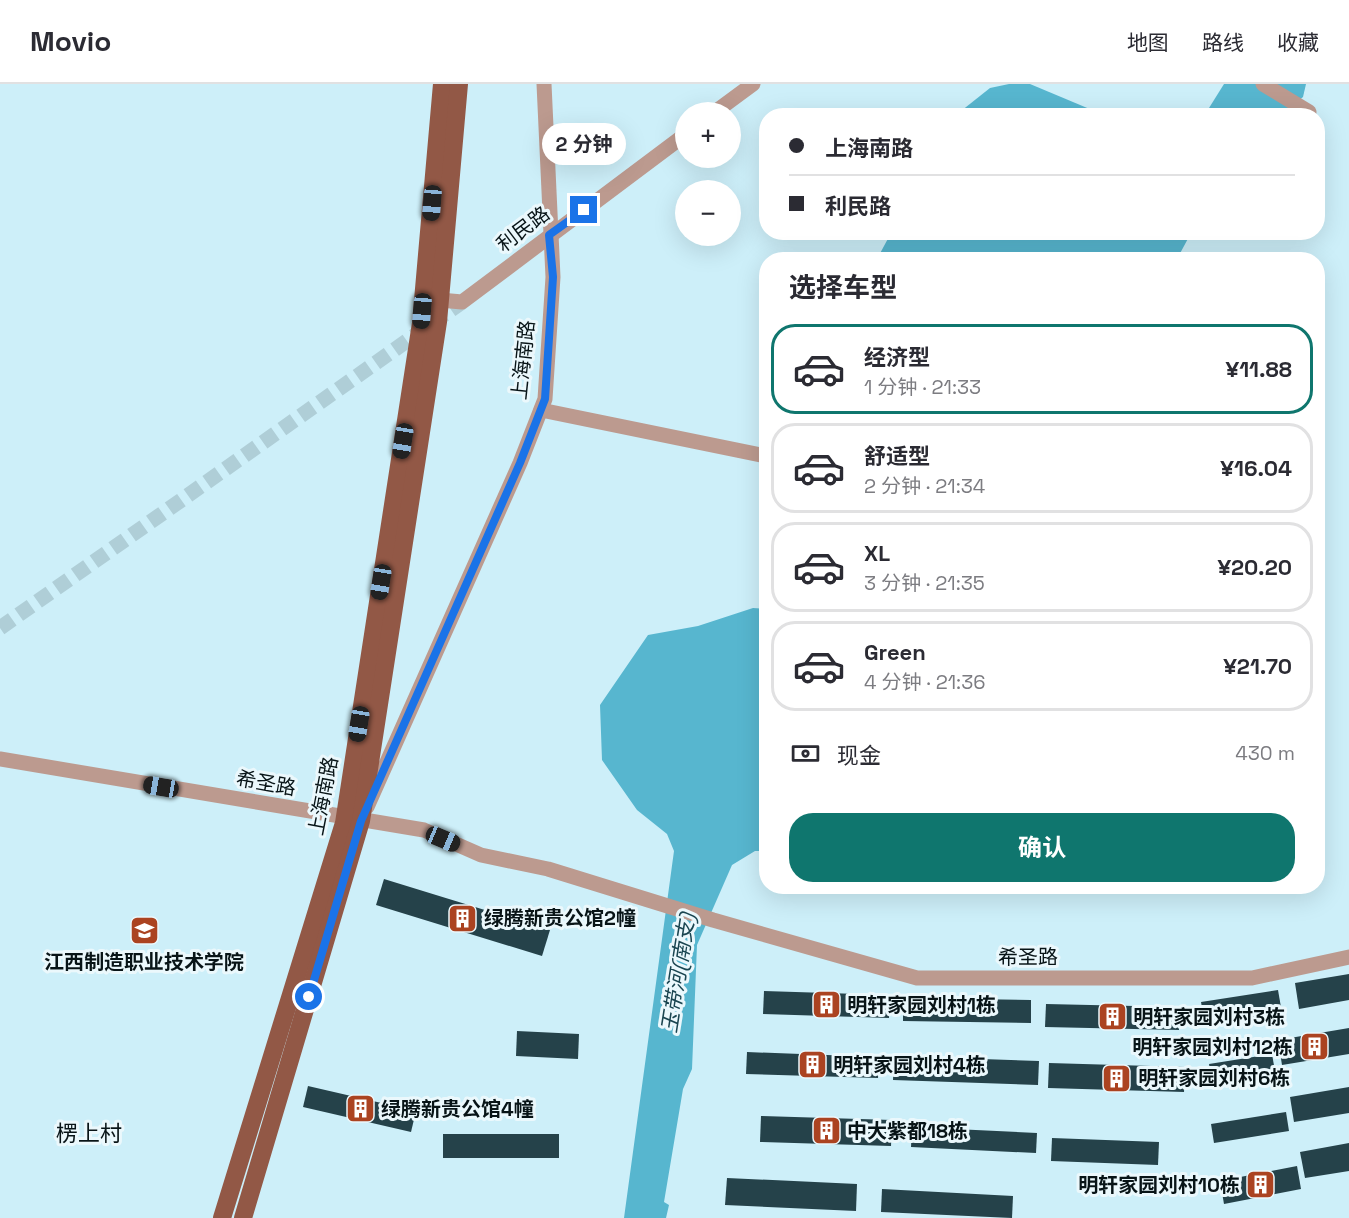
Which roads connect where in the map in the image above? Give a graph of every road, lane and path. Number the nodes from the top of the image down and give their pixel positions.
1 (442, 84) edge
2 (459, 84) edge
3 (544, 84) edge
4 (753, 84) edge
5 (1263, 84) edge
6 (729, 102) edge
7 (1302, 108) edge
8 (675, 142) edge
9 (549, 235) junction
10 (440, 300) junction
11 (541, 410) junction
12 (759, 455) edge
13 (0, 759) edge
14 (353, 819) junction
15 (1349, 957) edge
16 (222, 1218) edge
17 (243, 1218) edge

1 - 14 main road, 上海南路
2 - 10 main road, 上海南路
3 - 9 street, 上海南路
4 - 6 street
5 - 7 street
8 - 9 street, 利民路
9 - 10 street, 利民路
9 - 11 street, 上海南路
10 - 14 main road, 上海南路
11 - 12 street
11 - 14 street, 上海南路
13 - 14 street, 希圣路
14 - 15 street, 希圣路
14 - 16 main road, 上海南路
14 - 17 main road, 上海南路

